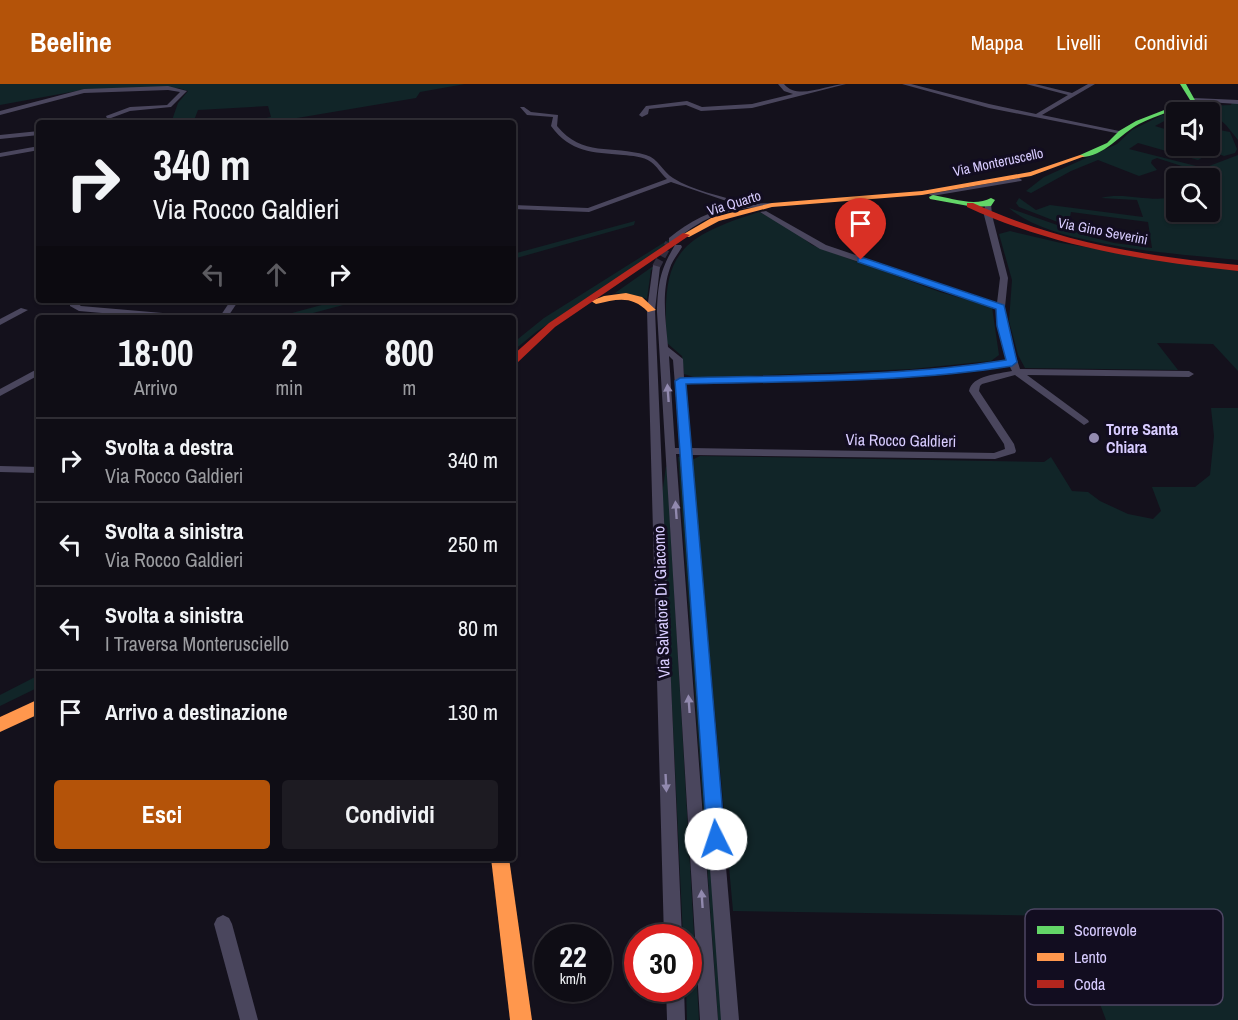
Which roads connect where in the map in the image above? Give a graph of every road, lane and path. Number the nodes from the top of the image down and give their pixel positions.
1 (782, 84) edge
2 (843, 84) edge
3 (905, 84) edge
4 (1029, 84) edge
5 (1079, 84) edge
6 (1183, 84) edge
7 (1090, 85) edge
8 (800, 94) junction
9 (1074, 94) junction
10 (1194, 100) junction
11 (1236, 102) edge
12 (522, 108) dead end
13 (0, 113) edge
14 (642, 115) dead end
15 (1036, 116) junction
16 (110, 120) edge
17 (1121, 132) junction
18 (36, 133) edge
19 (0, 137) edge
20 (36, 147) edge
21 (0, 153) edge
22 (1025, 177) junction
23 (671, 180) junction
24 (932, 194) dead end
25 (962, 196) junction
26 (740, 204) dead end
27 (993, 204) junction
28 (516, 207) edge
29 (768, 209) junction
30 (1020, 230) junction
31 (991, 233) junction
32 (675, 243) junction
33 (1238, 263) edge
34 (656, 267) tunnel mouth
35 (1238, 268) edge
36 (597, 302) junction
37 (73, 303) edge
38 (1001, 307) junction
39 (24, 310) dead end
40 (651, 310) junction
41 (154, 315) edge
42 (0, 322) edge
43 (543, 335) junction
44 (664, 348) junction
45 (516, 358) edge
46 (1012, 362) junction
47 (1017, 372) junction
48 (36, 373) edge
49 (1189, 374) dead end
50 (680, 381) junction
51 (0, 393) edge
52 (1084, 422) dead end
53 (672, 451) junction
54 (0, 469) edge
55 (36, 470) edge
56 (36, 707) edge
57 (0, 725) edge
58 (500, 861) edge
59 (223, 924) dead end
60 (672, 924) edge
61 (675, 1002) edge
62 (249, 1020) edge
63 (521, 1020) edge
64 (676, 1020) edge
65 (709, 1020) edge
66 (730, 1020) edge

1 - 8 street
2 - 8 street
3 - 15 street
4 - 9 street
5 - 7 street
6 - 10 street
7 - 9 street
8 - 14 street
9 - 15 street
10 - 11 street
10 - 17 street, Via Monteruscello
12 - 23 street
13 - 16 street
15 - 17 street
17 - 22 street, Via Monteruscello
18 - 19 street
20 - 21 street
22 - 25 street, Via Monteruscello
22 - 27 street
23 - 26 street
23 - 28 street
24 - 25 street
25 - 27 street, Via Gino Severini
25 - 29 street, Via Monteruscello
25 - 32 street, Via Quarto
27 - 30 street, Via Gino Severini
27 - 31 street
27 - 33 street, Via Gino Severini
29 - 32 street
29 - 38 street
29 - 43 street, Via Quarto
30 - 31 street
30 - 35 street, Via Gino Severini
31 - 38 street
32 - 36 street, Via Quarto
32 - 44 street, Via Salvatore Di Giacomo
34 - 40 street, Via Salvatore Di Giacomo
36 - 40 street
36 - 43 street, Via Quarto
37 - 41 street
38 - 46 street
39 - 42 street
40 - 53 street, Via Salvatore Di Giacomo
43 - 45 street, Via Quarto
44 - 50 street, Via Salvatore Di Giacomo
53 -> 44 street, Via Salvatore Di Giacomo
46 - 47 street
46 - 50 street
47 - 49 street
47 - 52 street
47 - 53 street, Via Rocco Galdieri
48 - 51 street
50 - 53 street, Via Salvatore Di Giacomo
53 -> 60 street, Via Salvatore Di Giacomo
65 -> 53 street, Via Salvatore Di Giacomo
53 - 66 street, Via Salvatore Di Giacomo
54 - 55 street
56 - 57 street
58 - 63 street
59 - 62 street
61 - 64 street

